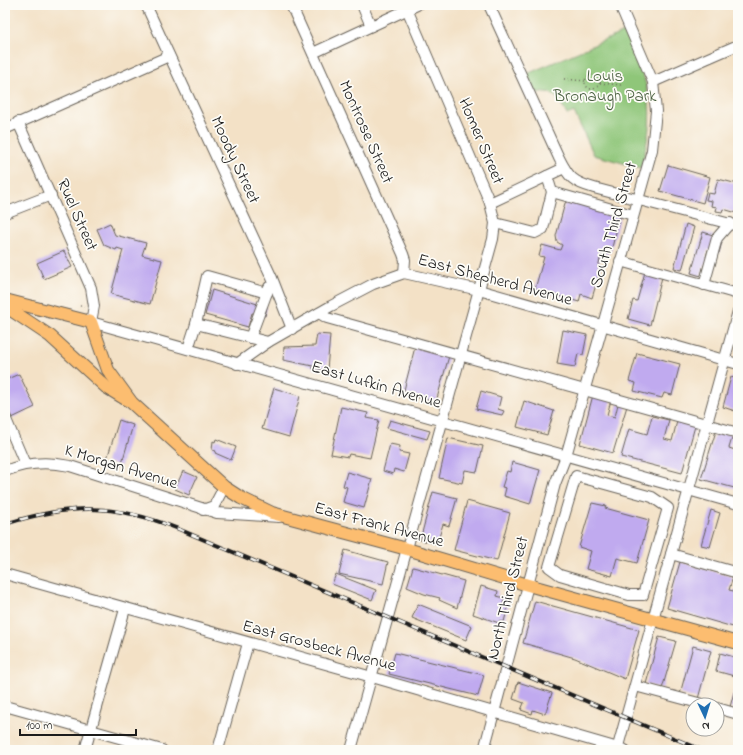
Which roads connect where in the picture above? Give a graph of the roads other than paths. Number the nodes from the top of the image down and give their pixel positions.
1 (146, 5) edge
2 (291, 5) edge
3 (362, 5) edge
4 (489, 5) edge
5 (620, 5) edge
6 (412, 7) edge
7 (371, 26) junction
8 (738, 45) edge
9 (313, 53) junction
10 (169, 56) junction
11 (654, 82) junction
12 (18, 122) junction
13 (6, 125) edge
14 (564, 168) junction
15 (547, 176) junction
16 (552, 192) junction
17 (51, 195) junction
18 (638, 199) junction
19 (490, 203) junction
20 (5, 213) edge
21 (633, 215) junction
22 (495, 222) junction
23 (734, 225) edge
24 (620, 260) junction
25 (404, 273) junction
26 (272, 278) junction
27 (704, 284) junction
28 (479, 290) junction
29 (267, 292) junction
30 (738, 294) edge
31 (5, 300) edge
32 (5, 306) edge
33 (319, 313) junction
34 (737, 317) edge
35 (91, 322) junction
36 (196, 324) junction
37 (602, 324) junction
38 (292, 329) junction
39 (250, 338) junction
40 (268, 342) junction
41 (188, 349) junction
42 (461, 357) junction
43 (724, 361) junction
44 (237, 364) junction
45 (738, 364) edge
46 (583, 391) junction
47 (132, 403) junction
48 (5, 417) edge
49 (443, 422) junction
50 (707, 425) junction
51 (738, 433) edge
52 (566, 456) junction
53 (25, 464) junction
54 (5, 470) edge
55 (576, 476) junction
56 (555, 484) junction
57 (224, 487) junction
58 (689, 491) junction
59 (738, 504) edge
60 (668, 508) junction
61 (203, 510) junction
62 (682, 517) junction
63 (289, 518) junction
64 (407, 549) junction
65 (671, 554) junction
66 (534, 558) junction
67 (549, 567) junction
68 (738, 573) edge
69 (5, 574) edge
70 (528, 586) junction
71 (643, 595) junction
72 (660, 595) junction
73 (125, 609) junction
74 (653, 621) junction
75 (248, 643) junction
76 (738, 643) edge
77 (372, 677) junction
78 (635, 686) junction
79 (685, 699) edge
80 (5, 706) edge
81 (725, 710) edge
82 (495, 712) junction
83 (738, 714) edge
84 (91, 729) junction
85 (620, 749) edge
86 (85, 750) edge
87 (162, 750) edge
88 (218, 750) edge
89 (351, 750) edge
90 (484, 750) edge

1 - 10 street, Moody Street
2 - 9 street, Montrose Street
3 - 7 street
4 - 14 street
5 - 11 street, South Third Street
6 - 7 street
6 - 19 street, Homer Street
7 - 9 street
8 - 11 street
9 - 25 street, Montrose Street
10 - 12 street
10 - 26 street, Moody Street
11 - 18 street, South Third Street
12 - 13 street
12 - 17 street, Ruel Street
14 - 15 street
14 - 18 street
15 - 16 street
15 - 19 street
16 - 21 street
16 - 22 street
17 - 20 street
17 - 35 street, Ruel Street
18 - 21 street, South Third Street
18 - 23 street
19 - 22 street, Homer Street
21 - 24 street, South Third Street
22 - 28 street, Homer Street
23 - 27 street
24 - 27 street
24 - 37 street, South Third Street
25 - 28 street, East Shepherd Avenue
25 - 33 street, East Shepherd Avenue
26 - 29 street
26 - 38 street, Moody Street
27 - 30 street
28 - 37 street, East Shepherd Avenue
28 - 42 street, Homer Street
29 - 36 street
29 - 39 street
31 - 35 main road, East Lufkin Avenue
32 - 47 main road
33 - 38 street, East Shepherd Avenue
33 - 42 street
34 - 43 street
35 - 41 street, East Lufkin Avenue
35 - 47 main road, East Frank Avenue
36 - 39 street
36 - 41 street
37 - 43 street, East Shepherd Avenue
37 - 46 street, South Third Street
38 - 40 street, East Shepherd Avenue
39 - 40 street
40 - 44 street, East Shepherd Avenue
41 - 44 street, East Lufkin Avenue
42 - 46 street
42 - 49 street, Homer Street
43 - 45 street, East Shepherd Avenue
43 - 50 street
44 - 49 street, East Lufkin Avenue
46 - 50 street
46 - 52 street, South Third Street
47 - 57 main road, East Frank Avenue
48 - 53 street
49 - 52 street, East Lufkin Avenue
49 - 64 street, Homer Street
50 - 51 street
50 - 58 street
52 - 56 street, North Third Street
52 - 58 street, East Lufkin Avenue
53 - 54 street, K Morgan Avenue
53 - 61 street, K Morgan Avenue
55 - 56 street
55 - 60 street
55 - 67 street
56 - 66 street, North Third Street
57 - 61 street
57 - 63 main road, East Frank Avenue
58 - 59 street, East Lufkin Avenue
58 - 62 street
60 - 62 street
60 - 71 street
61 - 63 street, K Morgan Avenue
62 - 65 street
63 - 64 main road, East Frank Avenue
64 - 70 main road, East Frank Avenue
64 - 77 street, Homer Street
65 - 68 street
65 - 72 street
66 - 67 street
66 - 70 street, North Third Street
67 - 71 street
69 - 73 street, East Grosbeck Avenue
70 - 74 main road, East Frank Avenue
70 - 82 street, North Third Street
71 - 72 street
72 - 74 street
73 - 75 street, East Grosbeck Avenue
73 - 84 street
74 - 76 main road, East Frank Avenue
74 - 78 street
75 - 77 street, East Grosbeck Avenue
75 - 88 street
77 - 82 street, East Grosbeck Avenue
77 - 89 street, Homer Street
78 - 79 street
78 - 85 street
80 - 84 street
81 - 83 street
82 - 85 street, East Grosbeck Avenue
82 - 90 street, North Third Street
84 - 86 street
84 - 87 street

